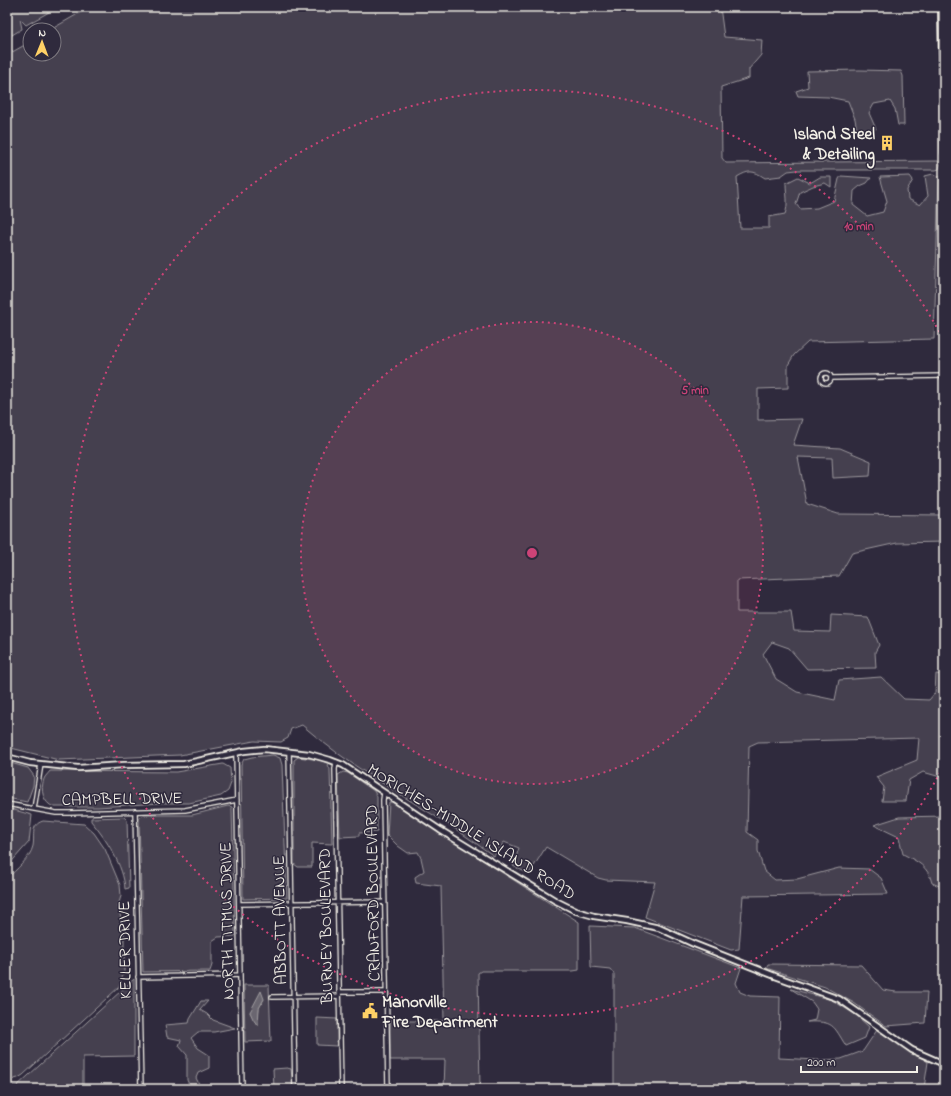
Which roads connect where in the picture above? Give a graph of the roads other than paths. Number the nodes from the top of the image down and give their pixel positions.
1 (941, 7) edge
2 (944, 152) edge
3 (944, 376) edge
4 (831, 378) dead end
5 (289, 751) junction
6 (236, 753) junction
7 (7, 757) edge
8 (336, 762) junction
9 (41, 764) junction
10 (384, 793) junction
11 (236, 800) junction
12 (7, 804) edge
13 (34, 809) junction
14 (135, 811) junction
15 (384, 902) junction
16 (338, 903) junction
17 (239, 904) junction
18 (292, 904) junction
19 (240, 975) junction
20 (138, 977) junction
21 (386, 992) junction
22 (339, 994) junction
23 (272, 997) dead end
24 (293, 997) junction
25 (944, 1064) edge
26 (140, 1089) edge
27 (242, 1089) edge
28 (295, 1089) edge
29 (341, 1089) edge
30 (352, 1089) edge
31 (388, 1089) edge

1 - 2 main road
3 - 4 street
5 - 6 main road, MORICHES-MIDDLE ISLAND ROAD
5 - 8 main road, MORICHES-MIDDLE ISLAND ROAD
5 - 18 street, ABBOTT AVENUE
6 - 9 main road, MORICHES-MIDDLE ISLAND ROAD
6 - 11 street, NORTH TITMUS DRIVE
7 - 9 main road, MORICHES-MIDDLE ISLAND ROAD
8 - 10 main road, MORICHES-MIDDLE ISLAND ROAD
8 - 16 street, BURNEY BOULEVARD
9 - 13 street
10 - 15 street, CRANFORD BOULEVARD
10 - 25 main road, MORICHES-MIDDLE ISLAND ROAD
11 - 14 street, CAMPBELL DRIVE
11 - 17 street, NORTH TITMUS DRIVE
12 - 13 street, CAMPBELL DRIVE
13 - 14 street, CAMPBELL DRIVE
14 - 20 street, KELLER DRIVE
15 - 16 street
15 - 21 street, CRANFORD BOULEVARD
16 - 18 street
16 - 22 street, BURNEY BOULEVARD
17 - 18 street
17 - 19 street, NORTH TITMUS DRIVE
18 - 24 street, ABBOTT AVENUE
19 - 20 street
19 - 27 street, NORTH TITMUS DRIVE
20 - 26 street, KELLER DRIVE
21 - 22 street
21 - 31 street, CRANFORD BOULEVARD
22 - 24 street
22 - 29 street, BURNEY BOULEVARD
23 - 24 street
24 - 28 street, ABBOTT AVENUE
30 - 31 street

